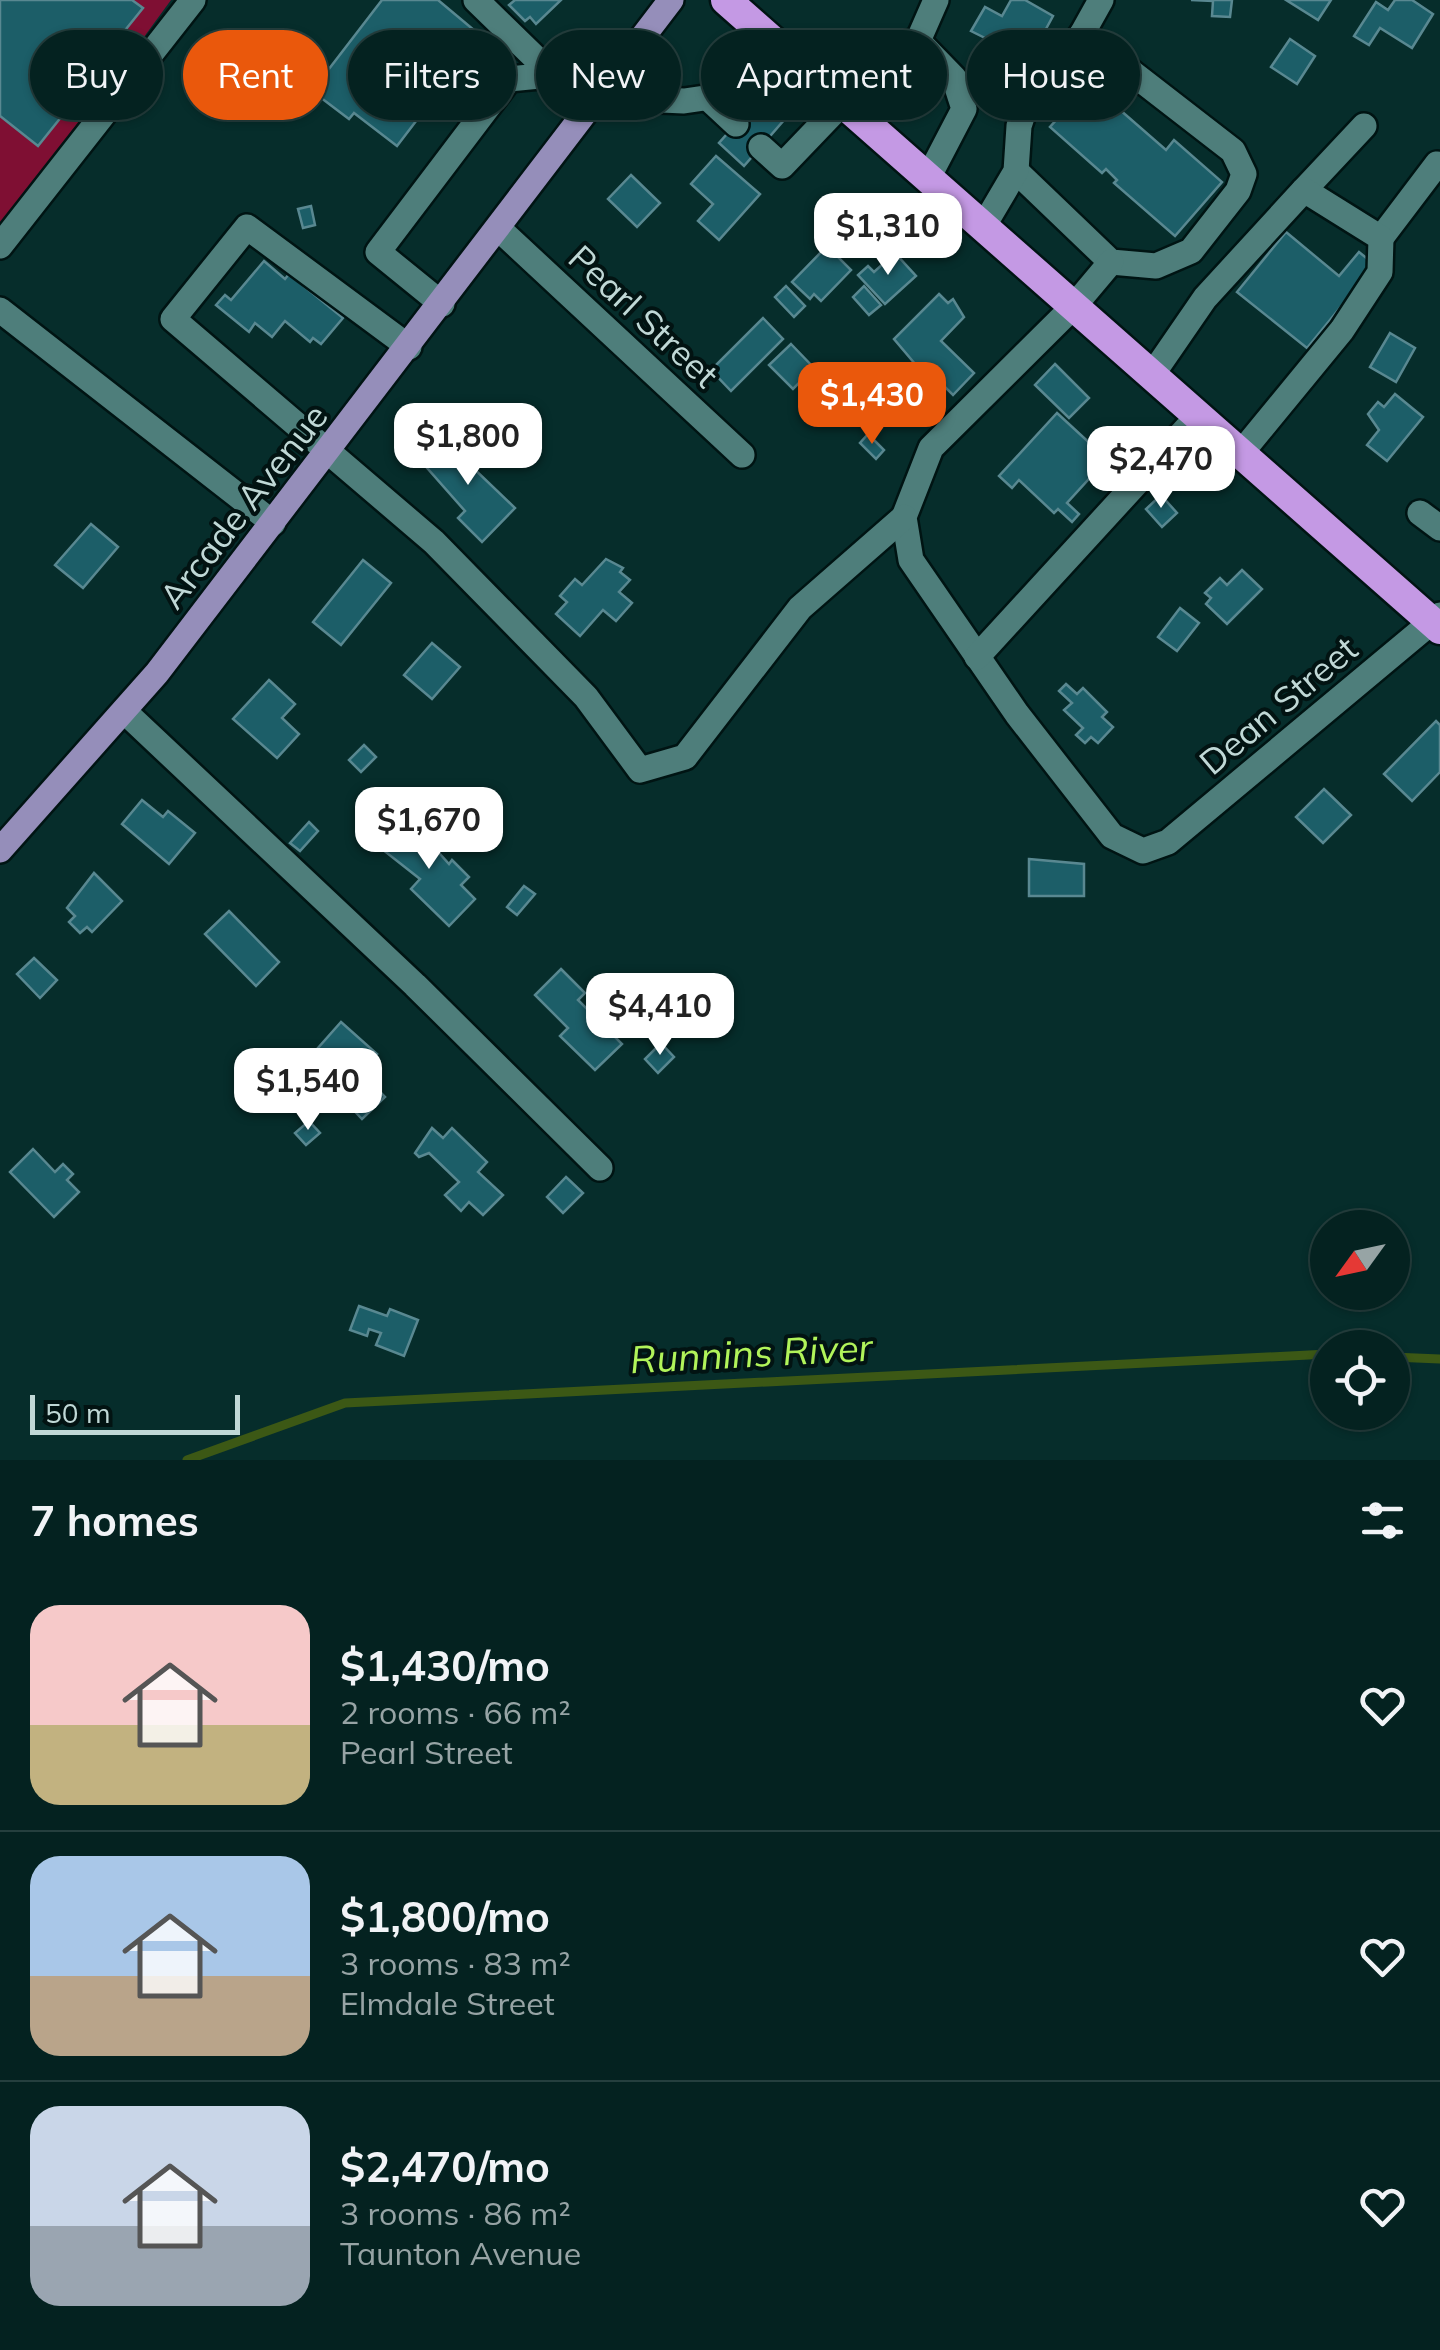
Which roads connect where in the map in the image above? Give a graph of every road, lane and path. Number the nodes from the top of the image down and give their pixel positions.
1 (192, 0) edge
2 (476, 0) edge
3 (670, 0) edge
4 (726, 0) edge
5 (936, 0) edge
6 (1101, 0) edge
7 (648, 30) edge
8 (760, 30) edge
9 (923, 30) edge
10 (1084, 30) edge
11 (536, 58) edge
12 (947, 71) edge
13 (536, 77) edge
14 (1140, 79) edge
15 (581, 120) edge
16 (732, 120) edge
17 (824, 120) edge
18 (862, 120) edge
19 (1021, 120) edge
20 (736, 124) dead end
21 (1364, 126) dead end
22 (761, 147) dead end
23 (1437, 164) dead end
24 (1016, 171) junction
25 (928, 178) junction
26 (1304, 190) junction
27 (983, 227) junction
28 (499, 229) junction
29 (1381, 238) junction
30 (0, 246) edge
31 (1111, 262) junction
32 (442, 304) junction
33 (1074, 306) junction
34 (0, 310) edge
35 (409, 347) junction
36 (1152, 376) junction
37 (1198, 416) junction
38 (330, 450) junction
39 (1241, 453) junction
40 (742, 455) dead end
41 (904, 517) junction
42 (273, 524) junction
43 (1438, 622) edge
44 (977, 657) junction
45 (124, 712) junction
46 (0, 850) edge
47 (600, 1168) dead end

1 - 30 street
2 - 11 street
3 - 7 main road, Arcade Avenue
4 - 8 highway
5 - 9 street
6 - 10 street
12 - 25 street
13 - 32 street
14 - 31 street
15 - 28 main road, Arcade Avenue
16 - 20 street
17 - 22 street
18 - 25 highway
19 - 24 street
21 - 26 street
23 - 29 street
24 - 27 street
24 - 31 street
25 - 27 highway
26 - 29 street
26 - 36 street
27 - 33 highway
28 - 32 main road, Arcade Avenue
28 - 40 street, Pearl Street
29 - 39 street
31 - 33 street
32 - 35 main road, Arcade Avenue
33 - 36 highway
33 - 41 street
34 - 42 street
35 - 38 main road, Arcade Avenue
35 - 38 street
36 - 37 highway
37 - 39 highway
37 - 44 street
38 - 41 street
38 - 42 main road, Arcade Avenue
39 - 43 highway
41 - 44 street
42 - 45 main road, Arcade Avenue
43 - 44 street, Dean Street
45 - 46 main road, Arcade Avenue
45 - 47 street

